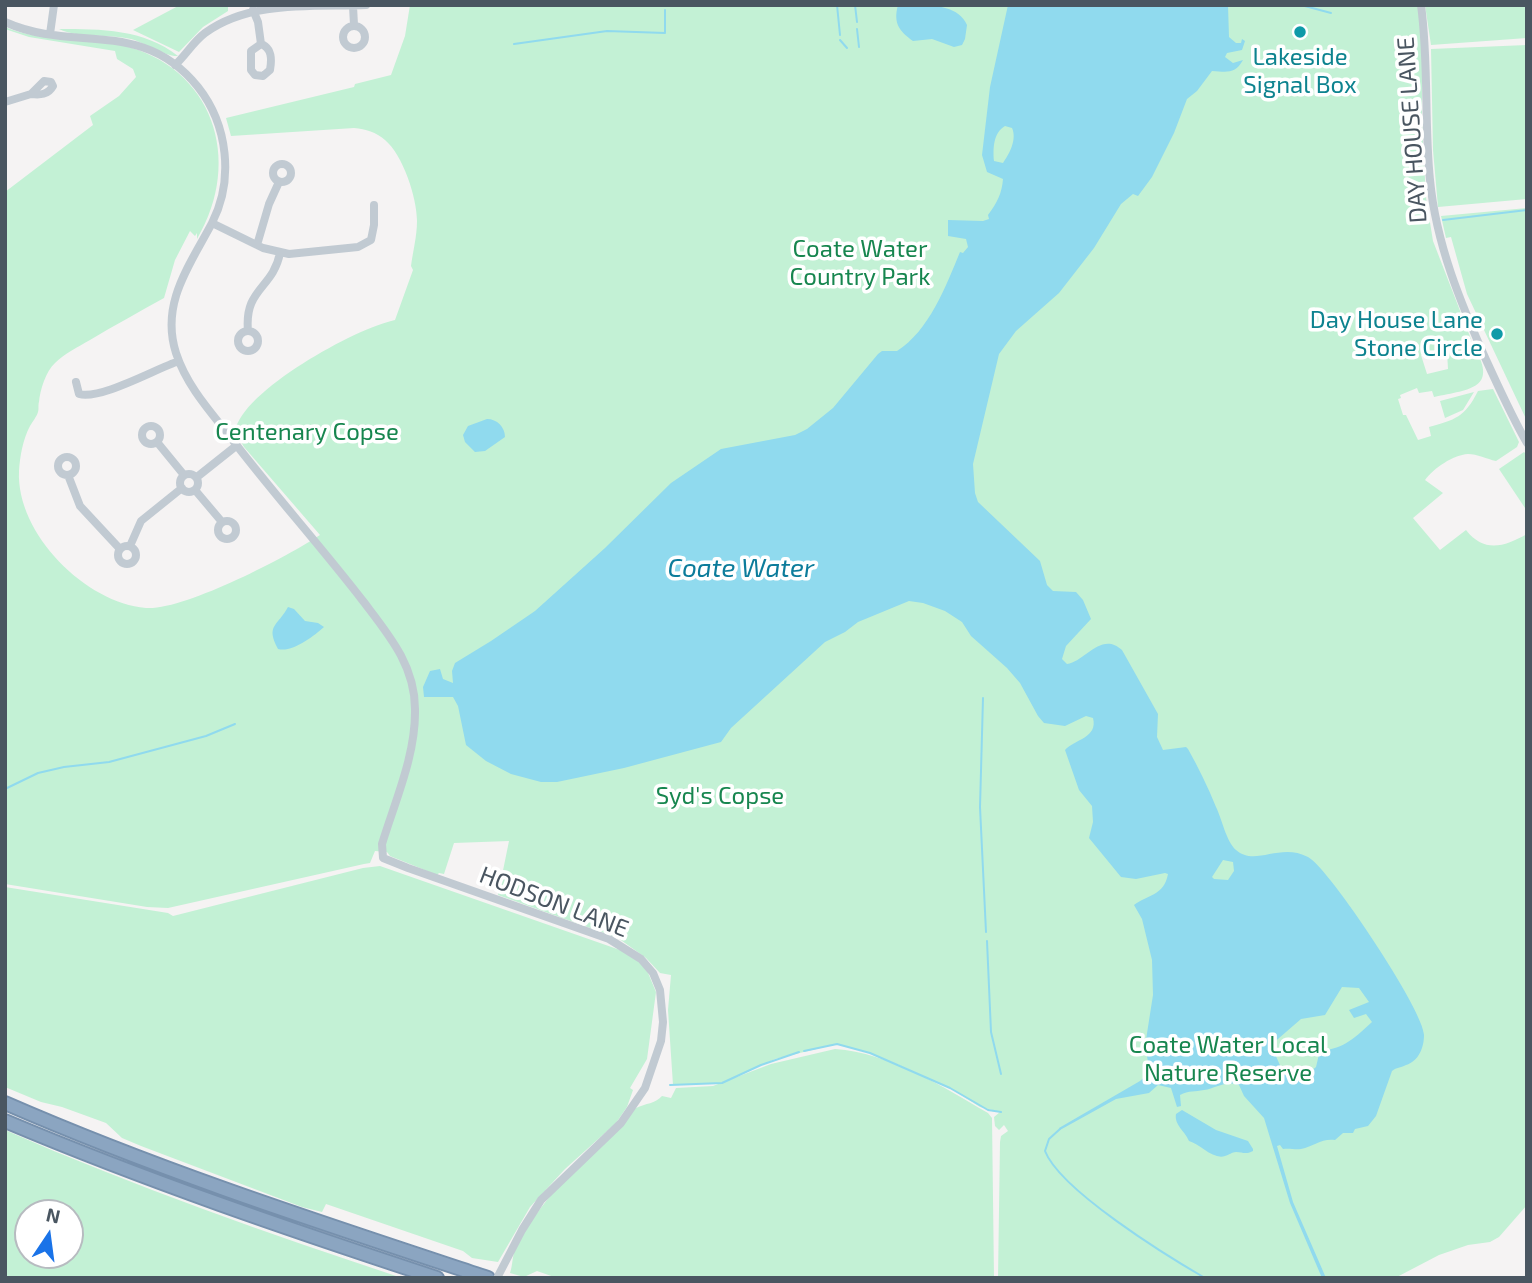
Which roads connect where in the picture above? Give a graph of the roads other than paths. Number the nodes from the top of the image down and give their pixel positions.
1 (54, 5) edge
2 (366, 5) edge
3 (1421, 5) edge
4 (352, 6) edge
5 (253, 10) junction
6 (5, 22) edge
7 (354, 25) dead end
8 (50, 34) junction
9 (261, 44) dead end
10 (175, 65) junction
11 (31, 94) dead end
12 (5, 102) edge
13 (279, 182) dead end
14 (371, 211) dead end
15 (212, 223) junction
16 (257, 245) junction
17 (280, 253) junction
18 (248, 331) dead end
19 (179, 361) junction
20 (76, 382) dead end
21 (157, 442) dead end
22 (1527, 443) edge
23 (236, 446) junction
24 (68, 475) dead end
25 (184, 475) junction
26 (197, 477) junction
27 (182, 488) junction
28 (195, 490) junction
29 (222, 522) dead end
30 (130, 546) junction
31 (120, 549) junction
32 (5, 1103) edge
33 (5, 1121) edge
34 (437, 1278) edge
35 (488, 1278) edge
36 (497, 1278) edge

1 - 8 street
2 - 4 street
3 - 22 street, DAY HOUSE LANE
4 - 5 street
4 - 7 street
5 - 9 street
5 - 10 street
6 - 8 street
8 - 10 street
10 - 15 street
11 - 12 street
13 - 16 street
14 - 17 street
15 - 16 street
15 - 19 street
16 - 17 street
17 - 18 street
19 - 20 street
19 - 23 street
21 - 25 street
23 - 26 street
23 - 36 street, HODSON LANE
24 - 31 street
25 - 26 street
25 - 27 street
26 - 28 street
27 - 28 street
27 - 30 street
28 - 29 street
30 - 31 street
30 - 31 street
32 - 35 highway
33 - 34 highway

